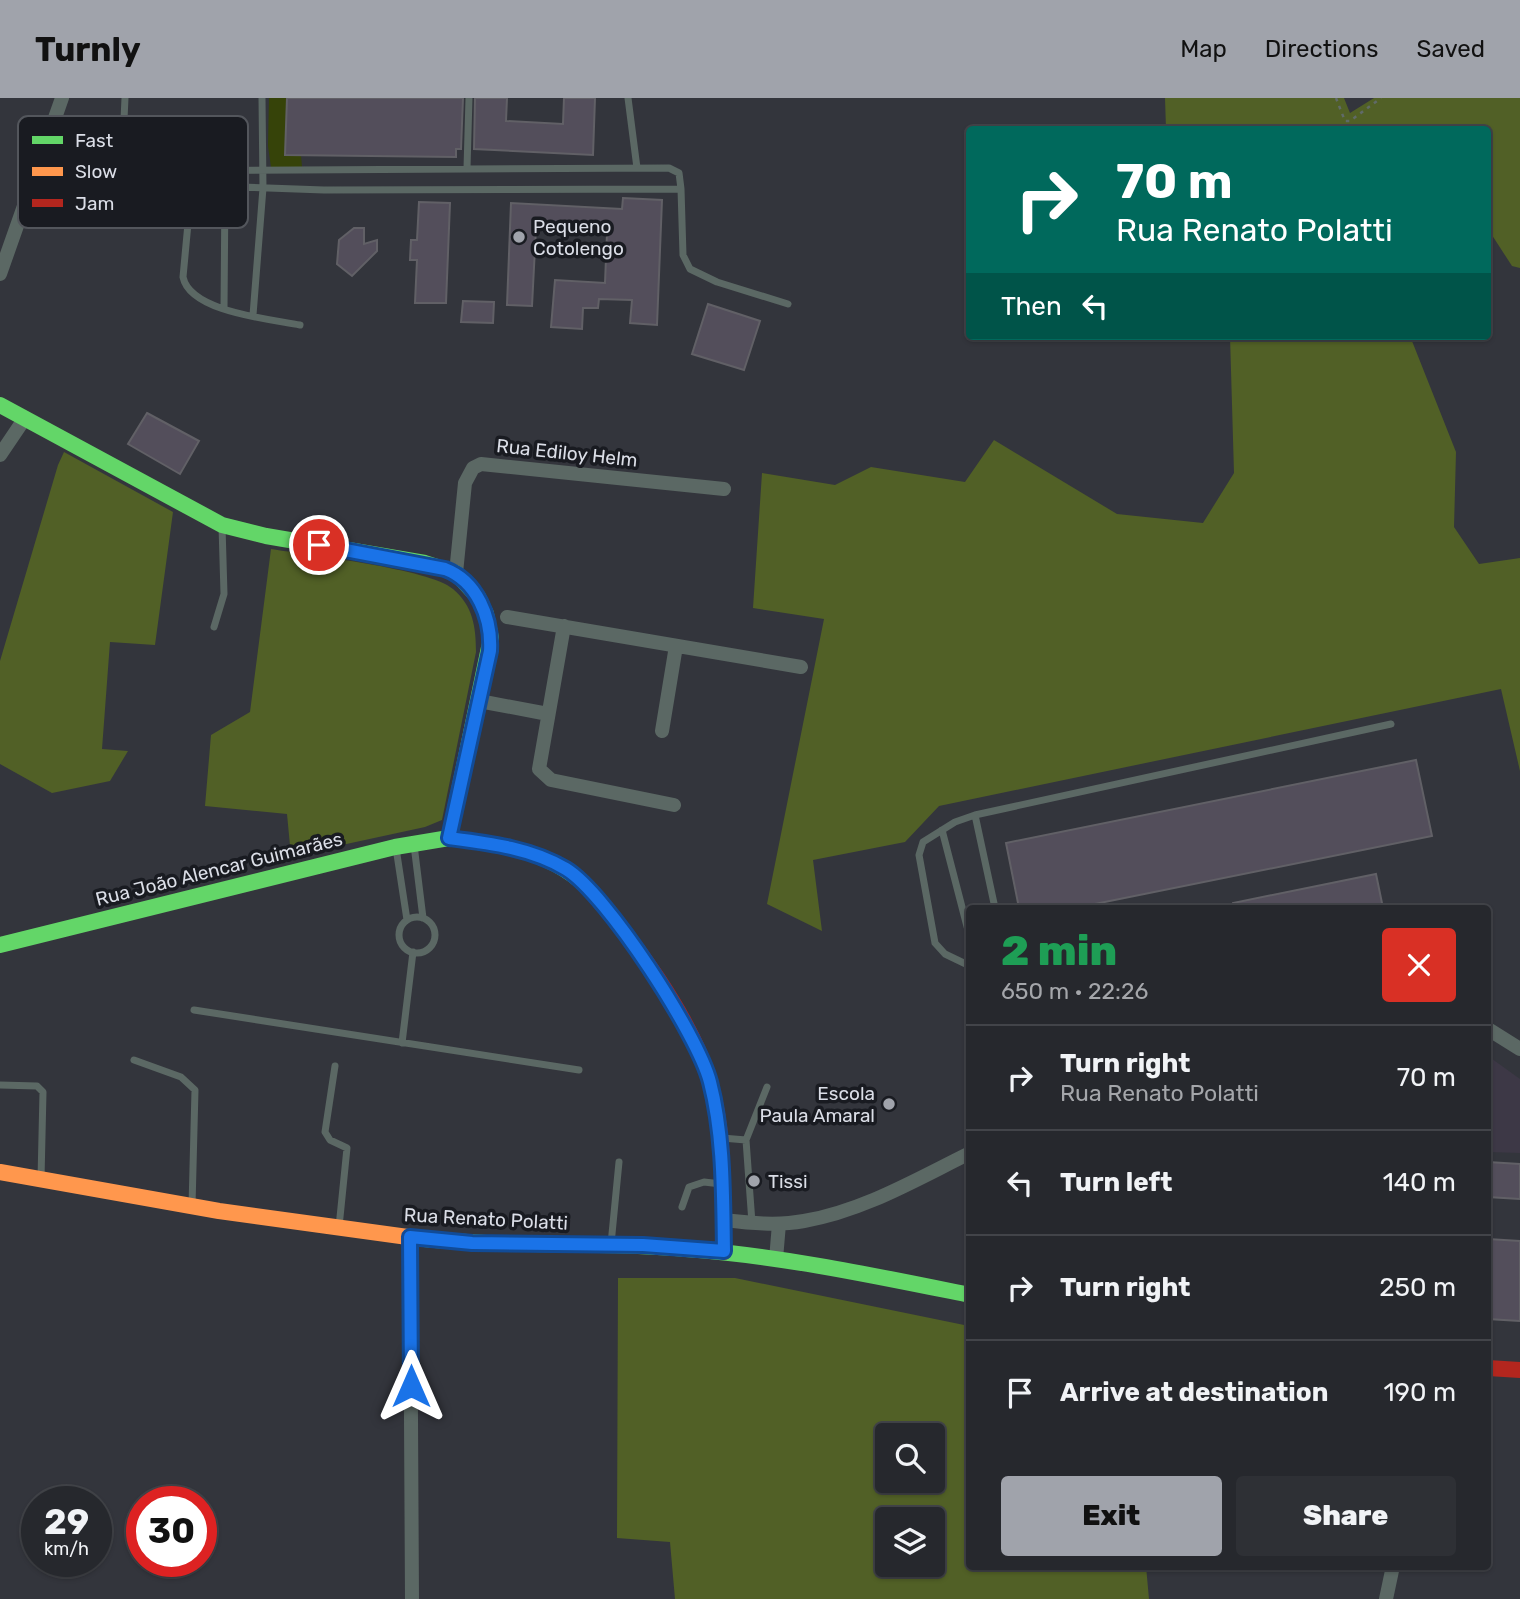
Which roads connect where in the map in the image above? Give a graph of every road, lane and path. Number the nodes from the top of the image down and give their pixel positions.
1 (62, 98) edge
2 (125, 98) edge
3 (262, 98) edge
4 (469, 98) edge
5 (628, 98) edge
6 (1336, 98) edge
7 (1381, 98) edge
8 (56, 116) edge
9 (124, 116) edge
10 (467, 167) junction
11 (637, 168) junction
12 (248, 172) edge
13 (263, 172) junction
14 (248, 188) edge
15 (263, 188) junction
16 (681, 189) junction
17 (18, 224) edge
18 (188, 228) edge
19 (225, 228) edge
20 (0, 274) edge
21 (788, 304) dead end
22 (224, 309) junction
23 (253, 315) junction
24 (300, 326) dead end
25 (0, 405) edge
26 (25, 418) junction
27 (0, 455) edge
28 (724, 489) dead end
29 (222, 525) junction
30 (456, 573) junction
31 (508, 617) dead end
32 (564, 626) junction
33 (214, 627) dead end
34 (677, 646) junction
35 (801, 667) dead end
36 (479, 701) junction
37 (548, 714) junction
38 (1391, 724) dead end
39 (662, 731) dead end
40 (674, 805) dead end
41 (975, 815) junction
42 (942, 830) junction
43 (449, 838) junction
44 (414, 843) junction
45 (396, 847) junction
46 (994, 905) edge
47 (423, 918) junction
48 (407, 920) junction
49 (966, 923) edge
50 (0, 945) edge
51 (412, 952) junction
52 (966, 959) edge
53 (957, 961) junction
54 (966, 964) edge
55 (194, 1010) dead end
56 (1491, 1031) edge
57 (402, 1043) junction
58 (1520, 1049) edge
59 (134, 1060) dead end
60 (335, 1066) dead end
61 (579, 1070) dead end
62 (0, 1085) edge
63 (767, 1087) dead end
64 (719, 1138) junction
65 (746, 1140) junction
66 (966, 1155) edge
67 (619, 1162) dead end
68 (0, 1172) edge
69 (41, 1180) junction
70 (722, 1184) junction
71 (192, 1206) junction
72 (682, 1207) dead end
73 (723, 1220) junction
74 (752, 1223) junction
75 (779, 1224) junction
76 (339, 1227) junction
77 (410, 1237) junction
78 (611, 1245) junction
79 (724, 1251) junction
80 (776, 1259) junction
81 (966, 1295) edge
82 (1491, 1368) edge
83 (1520, 1370) edge
84 (1393, 1570) edge
85 (412, 1599) edge
86 (1386, 1599) edge

1 - 8 street
2 - 9 lane
3 - 13 lane
4 - 10 lane
5 - 11 lane
6 - 7 path
10 - 11 lane
10 - 13 lane
11 - 16 lane
12 - 13 lane
13 - 15 lane
14 - 15 lane
15 - 16 lane
15 - 23 lane
16 - 21 lane
17 - 20 street
18 - 22 lane
19 - 22 lane
22 - 23 lane
23 - 24 lane
25 - 26 main road
26 - 27 street
26 - 29 main road
28 - 30 street, Rua Ediloy Helm
29 - 30 main road
29 - 33 lane
30 - 36 main road
31 - 32 street
32 - 34 street
32 - 37 street
34 - 35 street
34 - 39 street
36 - 37 street
36 - 43 main road
37 - 40 street
38 - 41 lane
41 - 42 lane
41 - 46 lane
42 - 49 lane
42 - 53 lane
43 - 44 main road, Rua João Alencar Guimarães
43 - 64 main road, Rua João Alencar Guimarães
44 - 45 main road, Rua João Alencar Guimarães
44 - 47 lane
45 - 48 lane
45 - 50 main road, Rua João Alencar Guimarães
47 - 48 lane
47 - 51 lane
48 - 51 lane
51 - 57 lane
52 - 53 lane
53 - 54 lane
55 - 57 lane
56 - 58 street
57 - 61 lane
59 - 71 lane
60 - 76 lane
62 - 69 lane
63 - 65 lane
64 - 65 lane
64 - 70 main road, Rua João Alencar Guimarães
65 - 74 lane
66 - 75 street
67 - 78 lane
68 - 69 main road, Rua Renato Polatti
69 - 71 main road, Rua Renato Polatti
70 - 72 lane
70 - 73 main road, Rua João Alencar Guimarães
71 - 76 main road, Rua Renato Polatti
73 - 74 street
73 - 79 main road, Rua João Alencar Guimarães
74 - 75 street
75 - 80 street
76 - 77 main road, Rua Renato Polatti
77 - 78 main road, Rua Renato Polatti
77 - 85 street
78 - 79 main road, Rua Renato Polatti
79 - 80 main road, Rua Renato Polatti
80 - 81 main road, Rua Renato Polatti
82 - 83 main road
84 - 86 street

